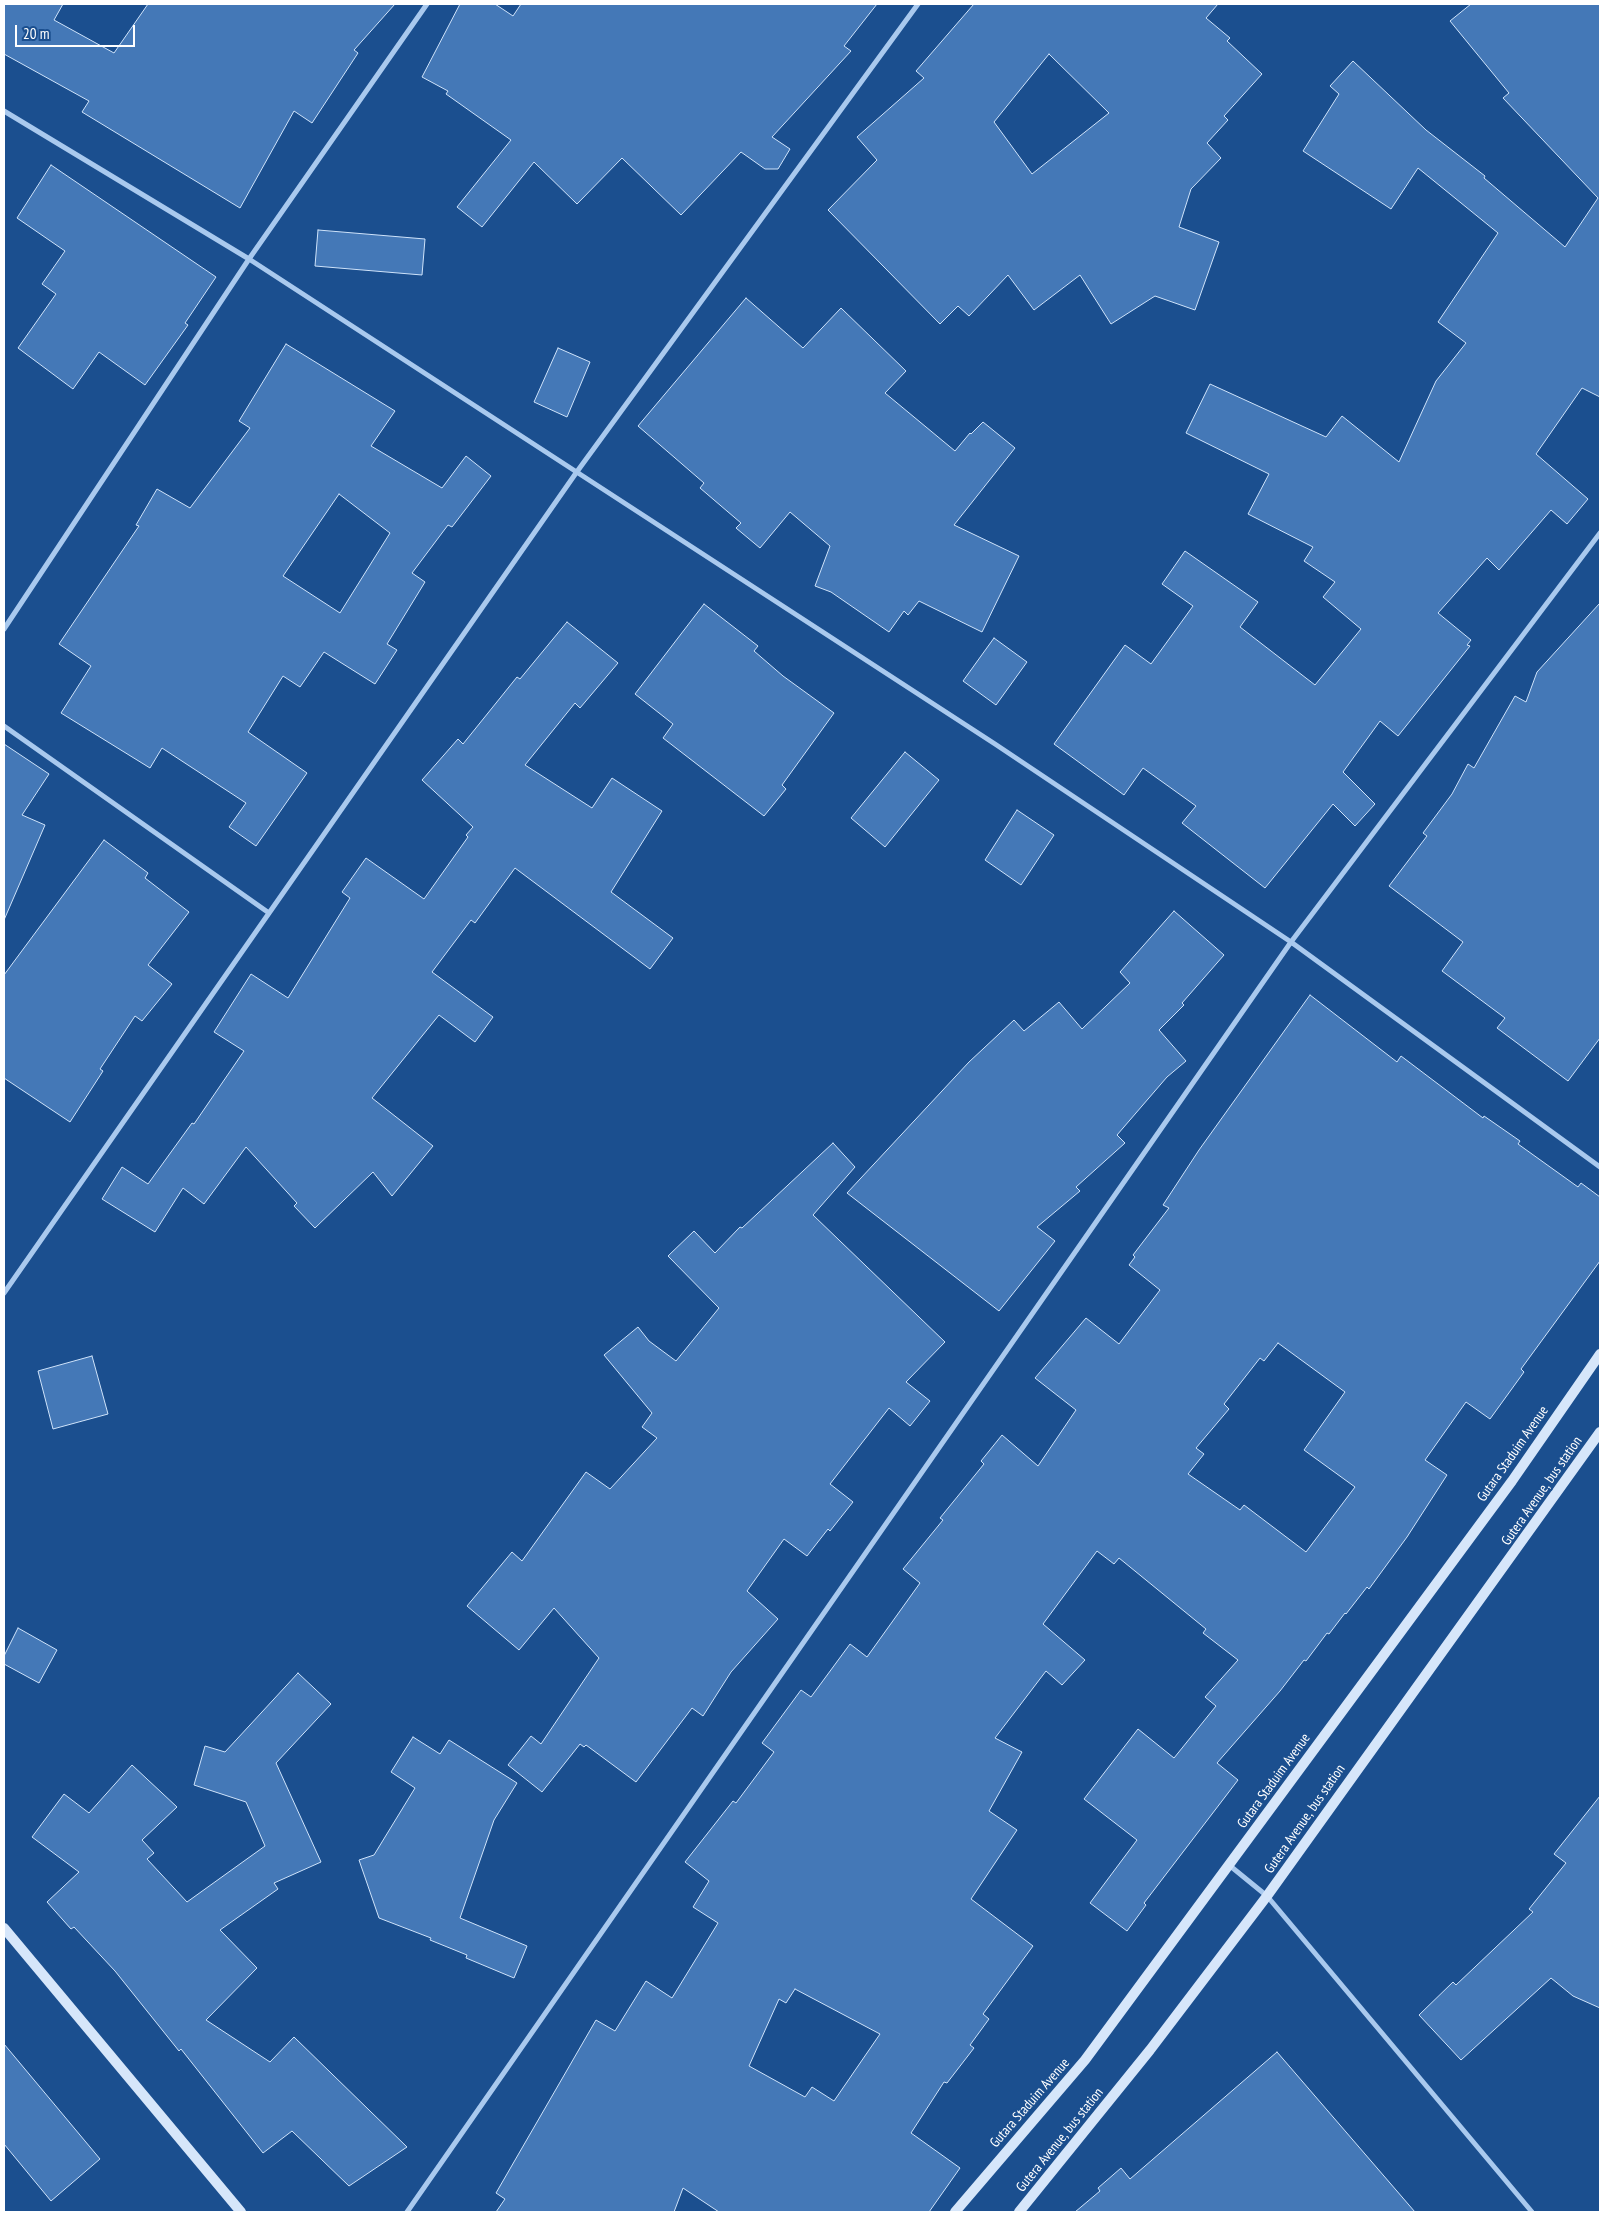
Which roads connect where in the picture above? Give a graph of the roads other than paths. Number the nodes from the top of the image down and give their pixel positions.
1 (427, 4) edge
2 (918, 4) edge
3 (4, 111) edge
4 (249, 259) junction
5 (576, 473) junction
6 (1600, 533) edge
7 (4, 629) edge
8 (4, 726) edge
9 (269, 914) junction
10 (1291, 942) junction
11 (1600, 1166) edge
12 (4, 1293) edge
13 (1600, 1354) edge
14 (1600, 1432) edge
15 (1229, 1865) junction
16 (1267, 1896) junction
17 (4, 1928) edge
18 (240, 2212) edge
19 (407, 2212) edge
20 (955, 2212) edge
21 (1020, 2212) edge
22 (1532, 2212) edge

1 - 4 street
2 - 5 street
3 - 4 street
4 - 5 street
4 - 7 street
5 - 9 street
5 - 10 street
6 - 10 street
8 - 9 street
9 - 12 street
10 - 11 street
10 - 19 street
13 - 15 main road, Gutara Staduim Avenue
14 - 16 main road, Gutera Avenue, bus station
15 - 16 street
15 - 20 main road, Gutara Staduim Avenue
16 - 21 main road, Gutera Avenue, bus station
16 - 22 street
17 - 18 main road

